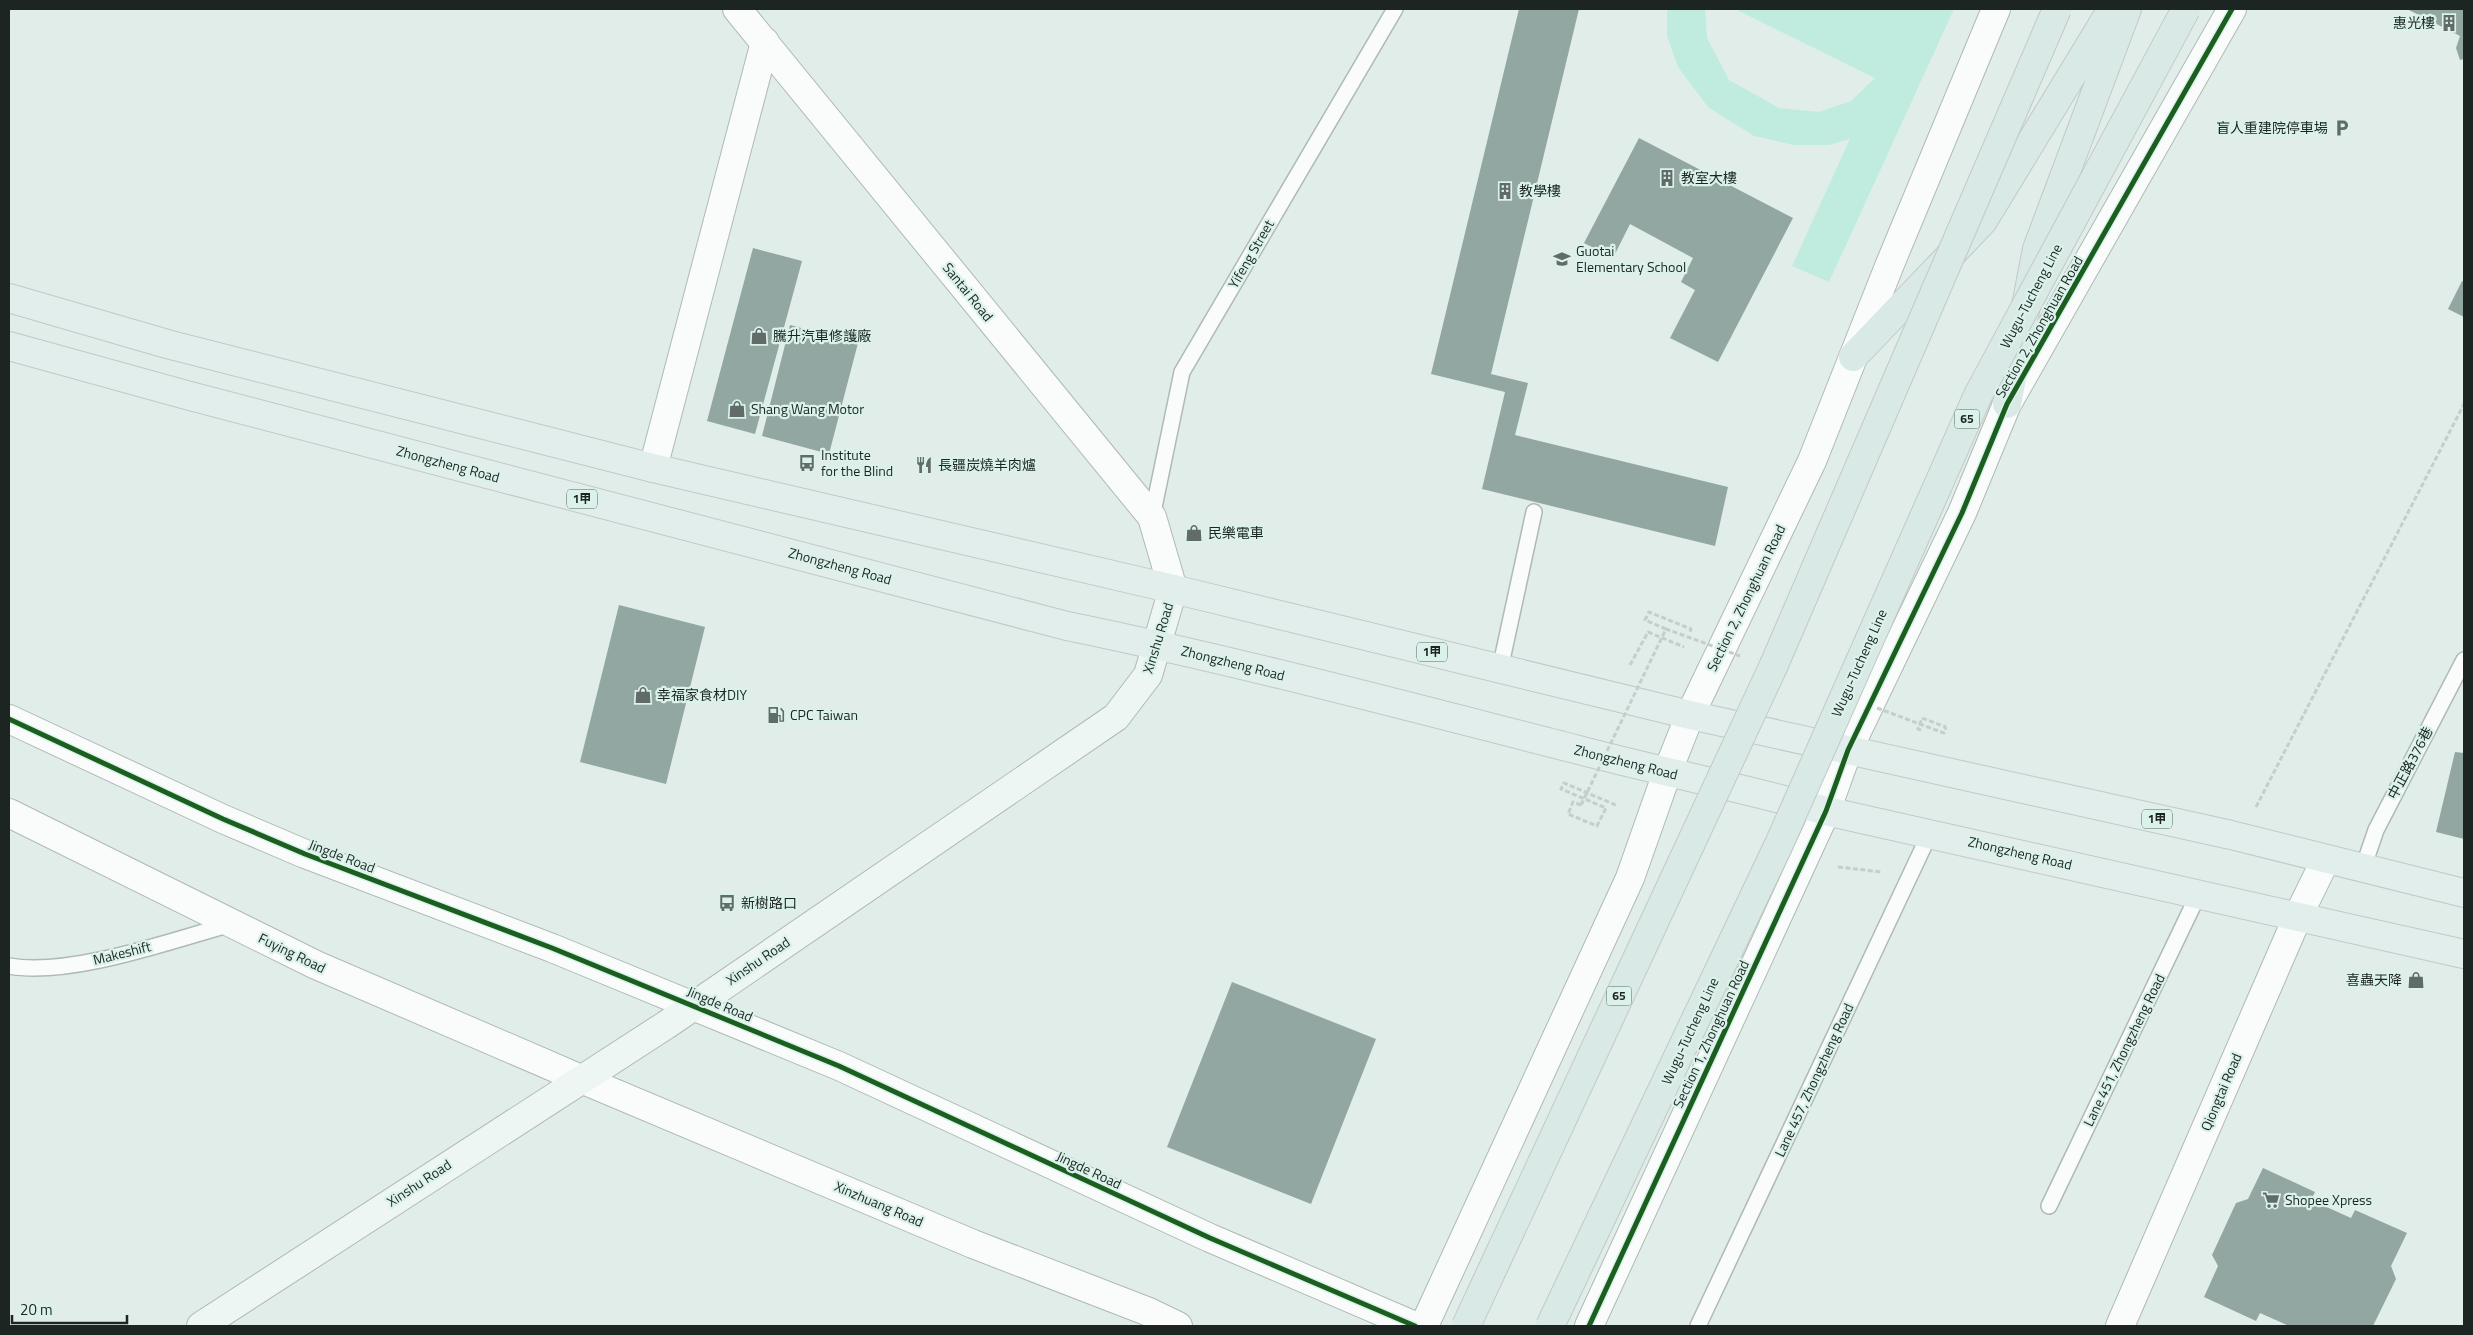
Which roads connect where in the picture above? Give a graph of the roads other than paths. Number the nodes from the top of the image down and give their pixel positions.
1 (737, 9) edge
2 (1395, 9) edge
3 (1996, 9) edge
4 (2057, 9) edge
5 (2112, 9) edge
6 (2127, 9) edge
7 (2186, 9) edge
8 (2232, 9) edge
9 (765, 42) junction
10 (9, 298) edge
11 (9, 346) edge
12 (1853, 357) junction
13 (2007, 404) junction
14 (653, 468) junction
15 (1534, 512) dead end
16 (1152, 517) junction
17 (1173, 589) junction
18 (1158, 644) junction
19 (2464, 660) edge
20 (1500, 669) junction
21 (1690, 715) junction
22 (9, 719) edge
23 (1848, 750) junction
24 (1667, 773) junction
25 (1826, 812) junction
26 (9, 813) edge
27 (1930, 833) junction
28 (2326, 859) junction
29 (2363, 868) junction
30 (2464, 893) edge
31 (2199, 894) junction
32 (2298, 916) junction
33 (233, 924) junction
34 (2464, 954) edge
35 (9, 966) edge
36 (694, 1005) junction
37 (581, 1079) junction
38 (2049, 1206) dead end
39 (201, 1326) edge
40 (1178, 1326) edge
41 (1415, 1326) edge
42 (1424, 1326) edge
43 (1466, 1326) edge
44 (1550, 1326) edge
45 (1589, 1326) edge
46 (1698, 1326) edge
47 (2120, 1326) edge

1 - 9 street, Santai Road
2 - 16 lane, Yifeng Street
3 - 12 street, Section 2, Zhonghuan Road
4 - 43 highway, 65, bridge
5 - 12 highway
6 - 13 highway
7 - 44 highway, Wugu-Tucheng Line / 65, bridge
8 - 13 street, Section 2, Zhonghuan Road
9 - 14 street
9 - 16 street, Santai Road
10 - 14 main road, 1甲
11 - 18 main road, Zhongzheng Road / 1甲
12 - 21 street, Section 2, Zhonghuan Road
13 - 23 street, Section 2, Zhonghuan Road
14 - 17 main road, 1甲
15 - 20 lane
16 - 17 street, Santai Road
17 - 18 main road, Xinshu Road
17 - 20 main road, 1甲
18 - 24 main road, Zhongzheng Road / 1甲
18 - 36 main road, Xinshu Road
19 - 29 lane, 中正路376巷
20 - 21 main road, 1甲
21 - 23 main road, 1甲
21 - 24 street
22 - 36 street, Jingde Road
23 - 25 street, Section 1, Zhonghuan Road
23 - 28 main road, 1甲
24 - 25 main road, Zhongzheng Road / 1甲
24 - 42 street
25 - 27 main road, Zhongzheng Road / 1甲
25 - 45 street, Section 1, Zhonghuan Road
26 - 33 street, Fuying Road
27 - 31 main road, Zhongzheng Road / 1甲
27 - 46 lane, Lane 457, Zhongzheng Road
28 - 29 main road, 1甲
28 - 32 street, Qiongtai Road
29 - 30 main road, 1甲
31 - 32 main road, Zhongzheng Road / 1甲
31 - 38 lane, Lane 451, Zhongzheng Road
32 - 34 main road, Zhongzheng Road / 1甲
32 - 47 street, Qiongtai Road
33 - 35 lane, Makeshift
33 - 37 street, Fuying Road
36 - 37 main road, Xinshu Road
36 - 41 street, Jingde Road
37 - 39 main road, Xinshu Road
37 - 40 street, Xinzhuang Road

